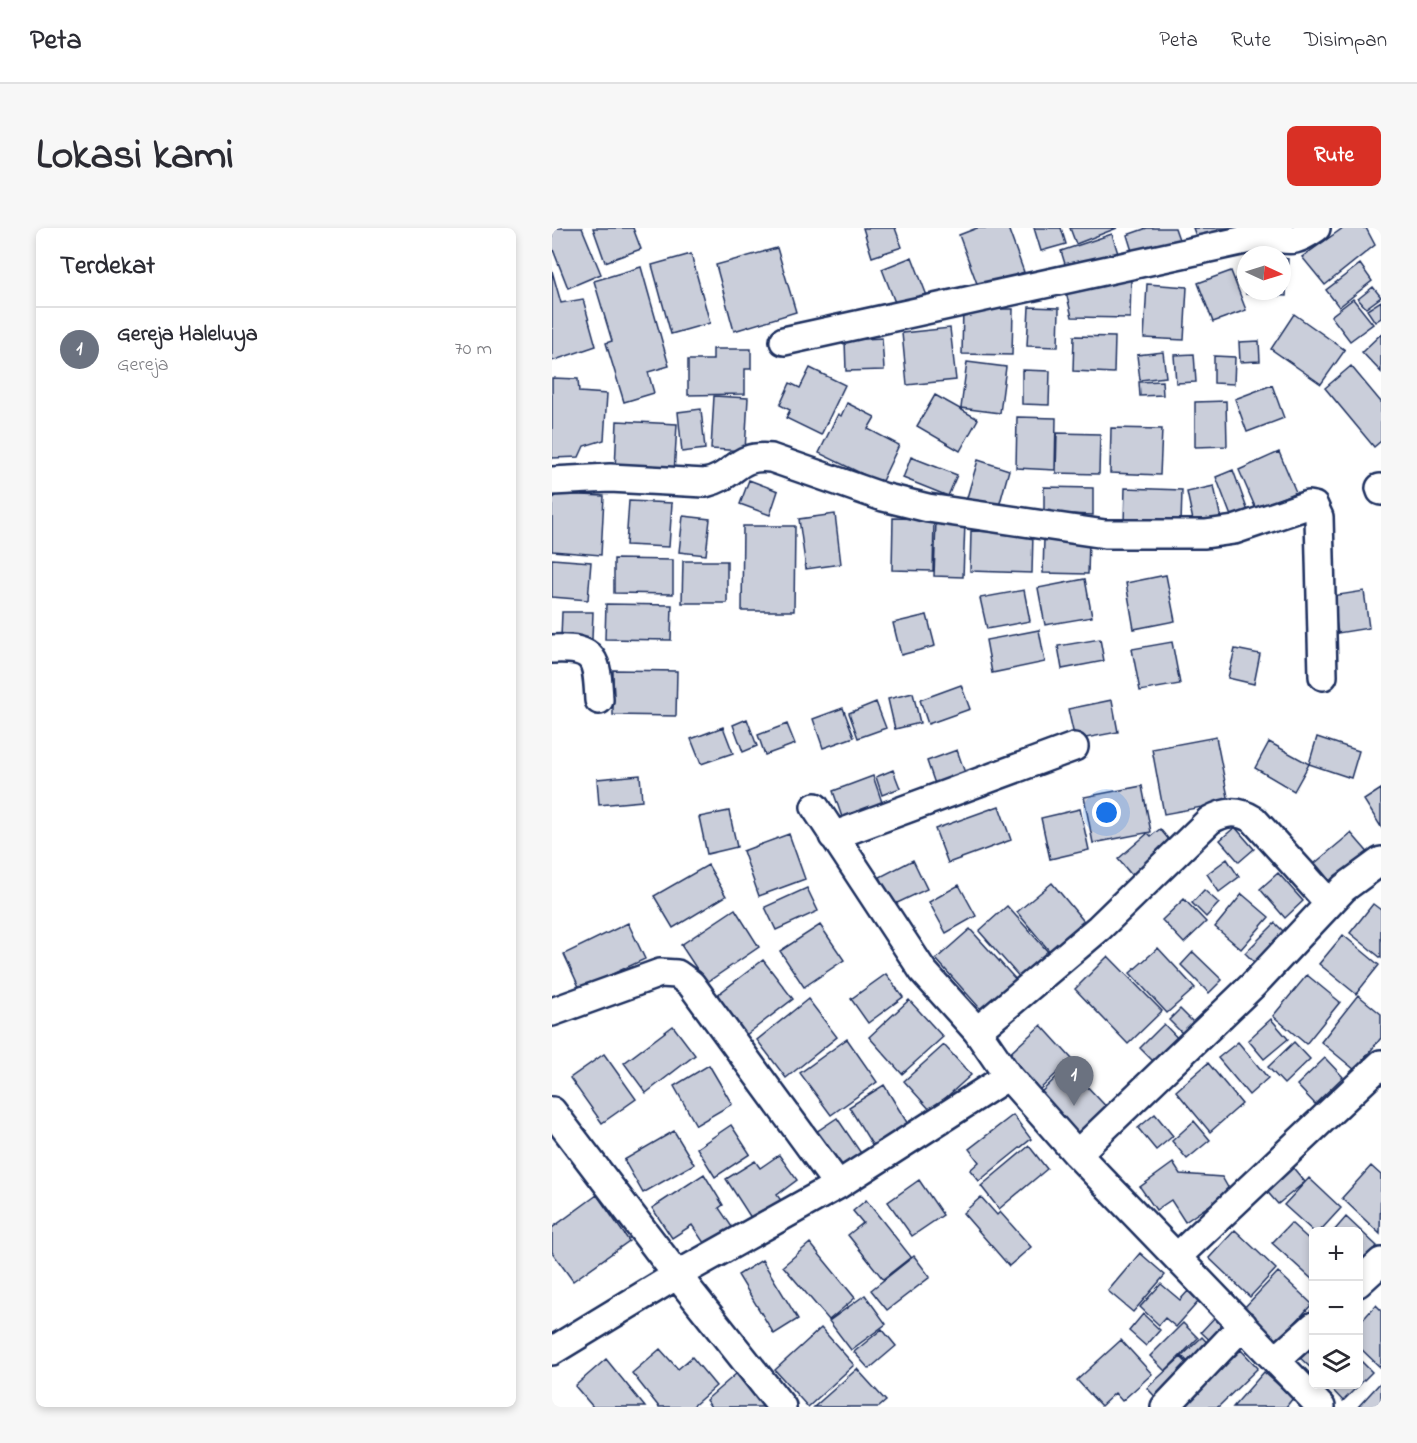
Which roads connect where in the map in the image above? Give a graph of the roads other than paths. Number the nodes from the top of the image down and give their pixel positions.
1 (1316, 228) edge
2 (784, 341) dead end
3 (552, 481) edge
4 (552, 649) edge
5 (1323, 676) dead end
6 (599, 700) dead end
7 (1074, 747) dead end
8 (815, 807) dead end
9 (833, 836) junction
10 (1381, 861) edge
11 (1329, 903) junction
12 (552, 1012) edge
13 (977, 1031) junction
14 (1381, 1064) edge
15 (1008, 1076) junction
16 (552, 1111) edge
17 (1077, 1154) junction
18 (838, 1185) junction
19 (1177, 1257) junction
20 (1381, 1262) edge
21 (677, 1275) junction
22 (1361, 1281) edge
23 (1243, 1325) junction
24 (1309, 1330) edge
25 (552, 1351) edge
26 (1276, 1360) junction
27 (782, 1407) edge
28 (1165, 1407) edge
29 (1321, 1407) edge

1 - 2 street
3 - 5 street
4 - 6 street
7 - 9 street
8 - 9 street
9 - 13 street
10 - 11 street
11 - 13 street
11 - 17 street
12 - 18 street
13 - 15 street
14 - 19 street
15 - 17 street
15 - 18 street
16 - 21 street
17 - 19 street
18 - 21 street
19 - 23 street
20 - 22 street
21 - 25 street
21 - 27 street
23 - 26 street
23 - 28 street
24 - 26 street
26 - 29 street

